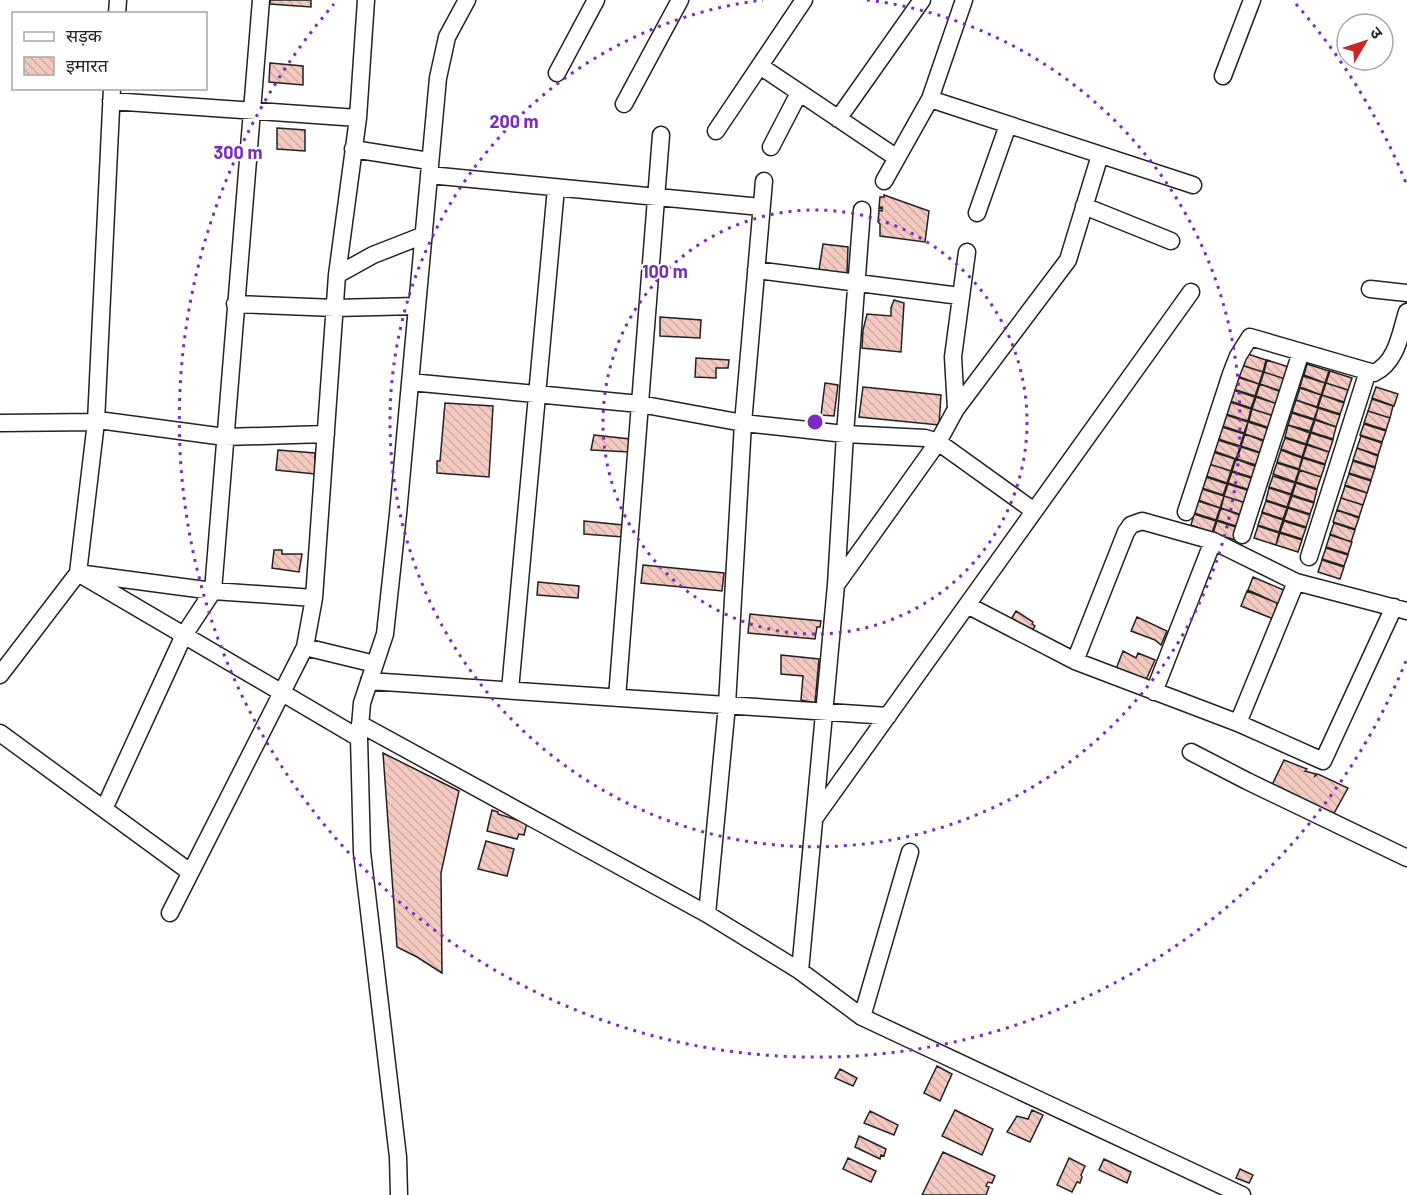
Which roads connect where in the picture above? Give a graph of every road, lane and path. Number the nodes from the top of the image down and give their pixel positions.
1 (261, 0) edge
2 (366, 0) edge
3 (468, 0) edge
4 (596, 0) edge
5 (680, 0) edge
6 (804, 0) edge
7 (922, 0) edge
8 (964, 0) edge
9 (1252, 0) edge
10 (760, 66) junction
11 (557, 73) dead end
12 (1223, 76) dead end
13 (799, 93) junction
14 (112, 95) edge
15 (930, 99) junction
16 (624, 104) dead end
17 (252, 111) junction
18 (358, 118) junction
19 (838, 119) junction
20 (1008, 125) junction
21 (716, 130) dead end
22 (661, 135) dead end
23 (771, 147) dead end
24 (352, 149) junction
25 (1100, 155) junction
26 (897, 159) junction
27 (429, 168) junction
28 (764, 181) dead end
29 (884, 181) dead end
30 (1193, 185) dead end
31 (556, 188) junction
32 (656, 197) junction
33 (1084, 206) junction
34 (761, 207) junction
35 (862, 210) dead end
36 (977, 213) dead end
37 (423, 235) junction
38 (1171, 241) dead end
39 (967, 252) dead end
40 (756, 270) junction
41 (337, 275) junction
42 (858, 284) junction
43 (1370, 289) dead end
44 (1191, 292) dead end
45 (1407, 293) edge
46 (960, 296) junction
47 (235, 304) junction
48 (417, 306) junction
49 (335, 308) junction
50 (1407, 312) edge
51 (1301, 352) junction
52 (1368, 371) junction
53 (410, 382) junction
54 (538, 394) junction
55 (640, 404) junction
56 (956, 409) junction
57 (96, 422) junction
58 (0, 423) edge
59 (743, 423) junction
60 (326, 434) junction
61 (845, 434) junction
62 (225, 436) junction
63 (938, 442) junction
64 (1034, 511) junction
65 (1186, 512) dead end
66 (1242, 535) dead end
67 (1213, 541) junction
68 (1309, 558) dead end
69 (78, 573) junction
70 (1296, 582) junction
71 (836, 585) junction
72 (213, 591) junction
73 (314, 598) junction
74 (967, 605) junction
75 (1400, 609) edge
76 (184, 635) junction
77 (304, 647) junction
78 (1075, 661) junction
79 (375, 664) junction
80 (0, 675) edge
81 (369, 681) junction
82 (510, 690) junction
83 (282, 692) junction
84 (1154, 692) junction
85 (617, 698) junction
86 (727, 705) junction
87 (824, 712) junction
88 (888, 716) junction
89 (1238, 723) junction
90 (360, 731) junction
91 (0, 733) edge
92 (1191, 752) dead end
93 (104, 809) junction
94 (815, 818) junction
95 (910, 852) dead end
96 (1407, 858) edge
97 (190, 872) junction
98 (170, 913) dead end
99 (707, 914) junction
100 (800, 971) junction
101 (862, 1017) junction
102 (399, 1195) edge
103 (1242, 1195) edge

1 - 17 street
2 - 18 street
3 - 27 street
4 - 11 street
5 - 16 street
6 - 10 street
7 - 19 street
8 - 15 street
9 - 12 street
10 - 13 street
10 - 21 street
13 - 19 street
13 - 23 street
14 - 17 street
14 - 57 street
15 - 20 street
15 - 26 street
17 - 18 street
17 - 47 street
18 - 24 street
19 - 26 street
20 - 25 street
20 - 36 street
22 - 32 street
24 - 27 street
24 - 41 street
25 - 30 street
25 - 33 street
26 - 29 street
27 - 31 street
27 - 37 street
28 - 34 street
31 - 32 street
31 - 54 street
32 - 34 street
32 - 55 street
33 - 38 street
33 - 56 street
34 - 40 street
35 - 42 street
37 - 41 street
37 - 48 street
39 - 46 street
40 - 42 street
40 - 59 street
41 - 49 street
42 - 46 street
42 - 61 street
43 - 45 street
44 - 64 street
46 - 56 street
47 - 49 street
47 - 62 street
48 - 49 street
48 - 53 street
49 - 60 street
50 - 52 street
51 - 52 street
51 - 65 street
51 - 66 street
52 - 68 street
53 - 54 street
53 - 79 street
54 - 55 street
54 - 82 street
55 - 59 street
55 - 85 street
56 - 63 street
57 - 58 street
57 - 62 street
57 - 69 street
59 - 61 street
59 - 86 street
60 - 62 street
60 - 73 street
61 - 63 street
61 - 71 street
62 - 72 street
63 - 64 street
63 - 71 street
64 - 74 street
67 - 70 street
67 - 78 street
67 - 84 street
69 - 72 street
69 - 76 street
69 - 80 street
70 - 75 street
70 - 89 street
71 - 87 street
72 - 73 street
72 - 76 street
73 - 77 street
74 - 78 street
74 - 88 street
75 - 89 street
76 - 83 street
76 - 93 street
77 - 79 street
77 - 83 street
78 - 84 street
79 - 81 street
81 - 82 street
81 - 90 street
82 - 85 street
83 - 90 street
83 - 97 street
84 - 89 street
85 - 86 street
86 - 87 street
86 - 99 street
87 - 88 street
87 - 94 street
88 - 94 street
90 - 99 street
90 - 102 street
91 - 93 street
92 - 96 street
93 - 97 street
94 - 100 street
95 - 101 street
97 - 98 street
99 - 100 street
100 - 101 street
101 - 103 street

